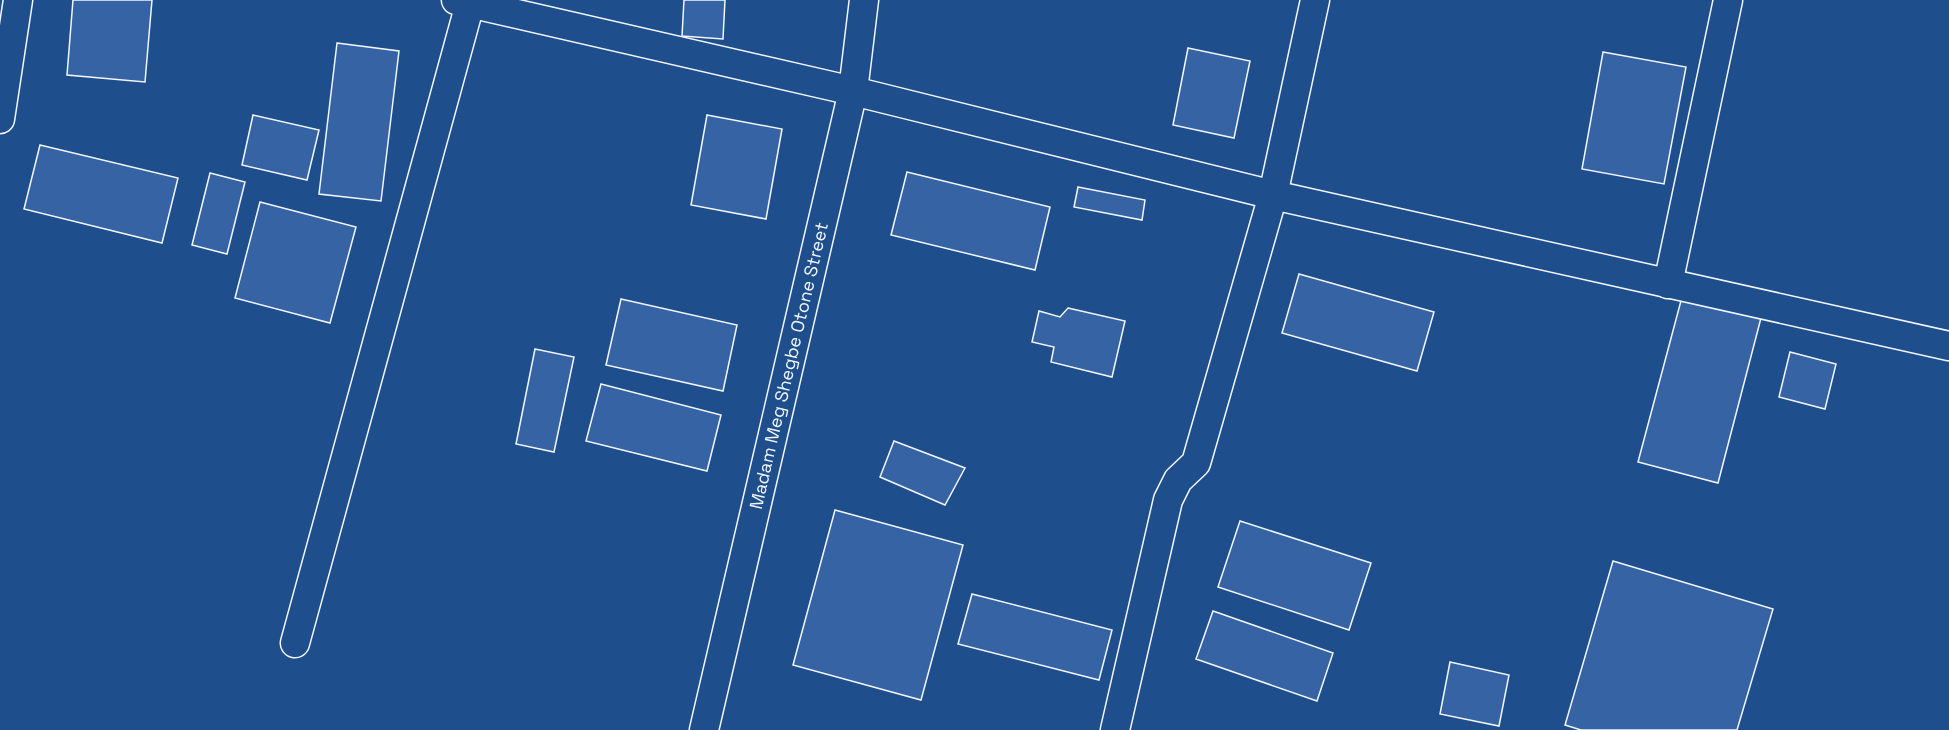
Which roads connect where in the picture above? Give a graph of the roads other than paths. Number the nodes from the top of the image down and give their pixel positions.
1 (18, 0) edge
2 (864, 0) edge
3 (1315, 0) edge
4 (1728, 0) edge
5 (466, 1) edge
6 (854, 91) junction
7 (0, 119) edge
8 (1273, 195) junction
9 (1668, 284) junction
10 (1949, 346) edge
11 (295, 643) dead end
12 (704, 730) edge
13 (1115, 730) edge

1 - 7 street
2 - 6 street, Madam Meg Shegbe Otone Street
3 - 8 street
4 - 9 street
5 - 6 street
5 - 11 street
6 - 8 street
6 - 12 street, Madam Meg Shegbe Otone Street
8 - 9 street
8 - 13 street
9 - 10 street

